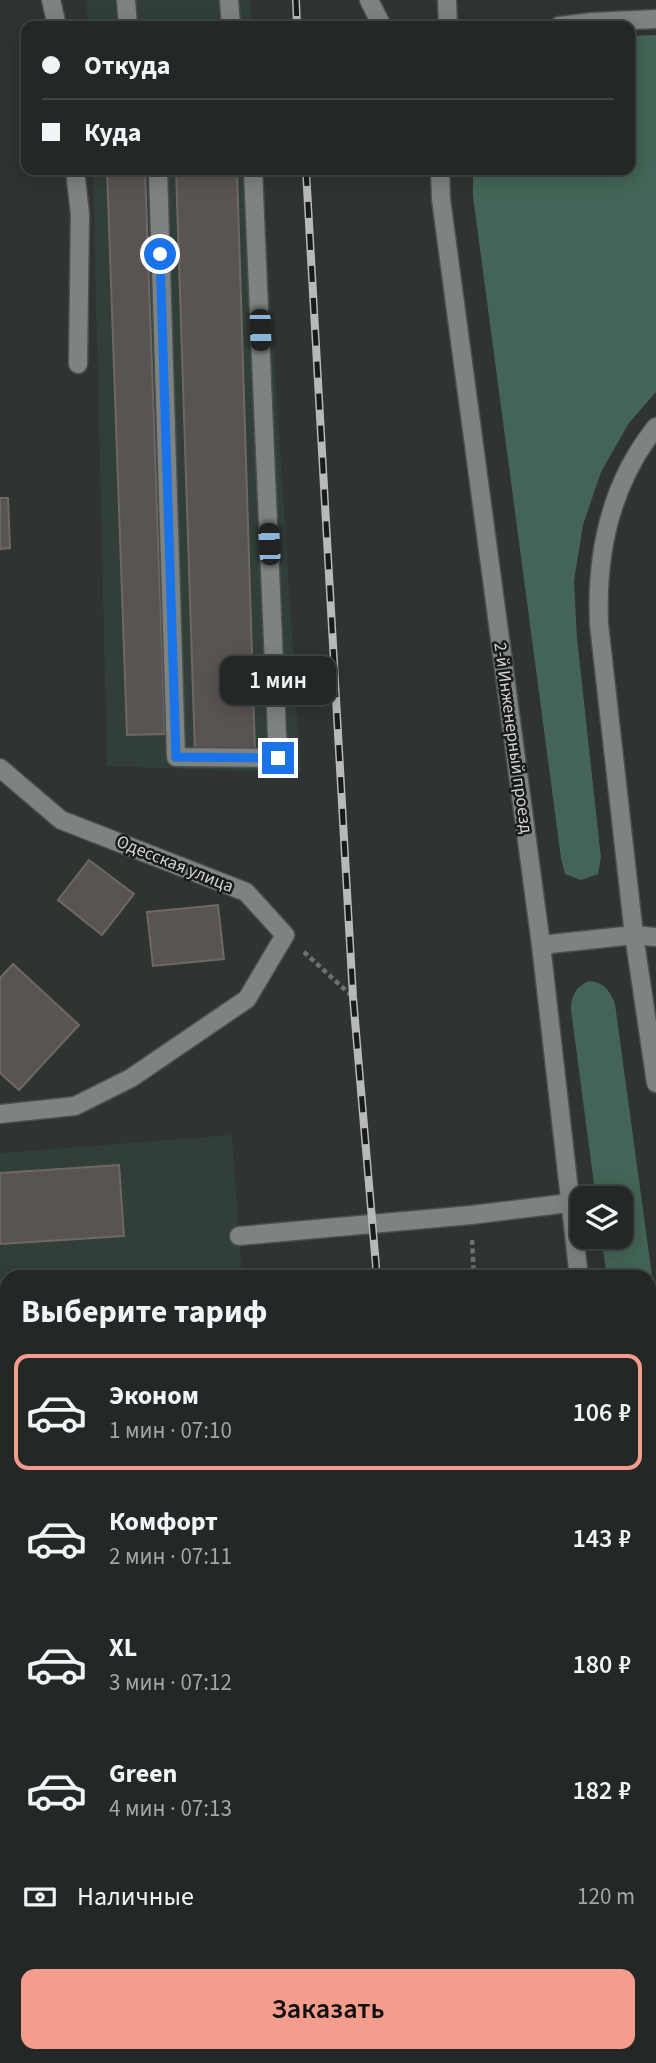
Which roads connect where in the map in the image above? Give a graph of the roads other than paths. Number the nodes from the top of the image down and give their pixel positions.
1 (51, 0) edge
2 (126, 0) edge
3 (229, 0) edge
4 (369, 0) edge
5 (447, 0) edge
6 (656, 19) edge
7 (56, 21) edge
8 (128, 21) edge
9 (231, 21) edge
10 (380, 21) edge
11 (448, 21) edge
12 (614, 21) edge
13 (76, 175) edge
14 (158, 175) edge
15 (253, 175) edge
16 (440, 175) edge
17 (78, 364) dead end
18 (656, 427) edge
19 (0, 768) edge
20 (634, 935) junction
21 (656, 937) edge
22 (541, 946) junction
23 (656, 1083) edge
24 (0, 1114) edge
25 (569, 1203) junction
26 (239, 1236) dead end
27 (578, 1270) edge

1 - 7 main road
2 - 8 main road
3 - 9 main road
4 - 10 main road
5 - 11 main road
6 - 12 main road
13 - 17 main road
14 - 15 main road
16 - 22 main road, 2-й Инженерный проезд
18 - 20 main road
19 - 24 main road, Одесская улица
20 - 21 main road
20 - 22 main road
20 - 23 main road
22 - 25 main road, 2-й Инженерный проезд
25 - 26 main road
25 - 27 main road, 2-й Инженерный проезд

